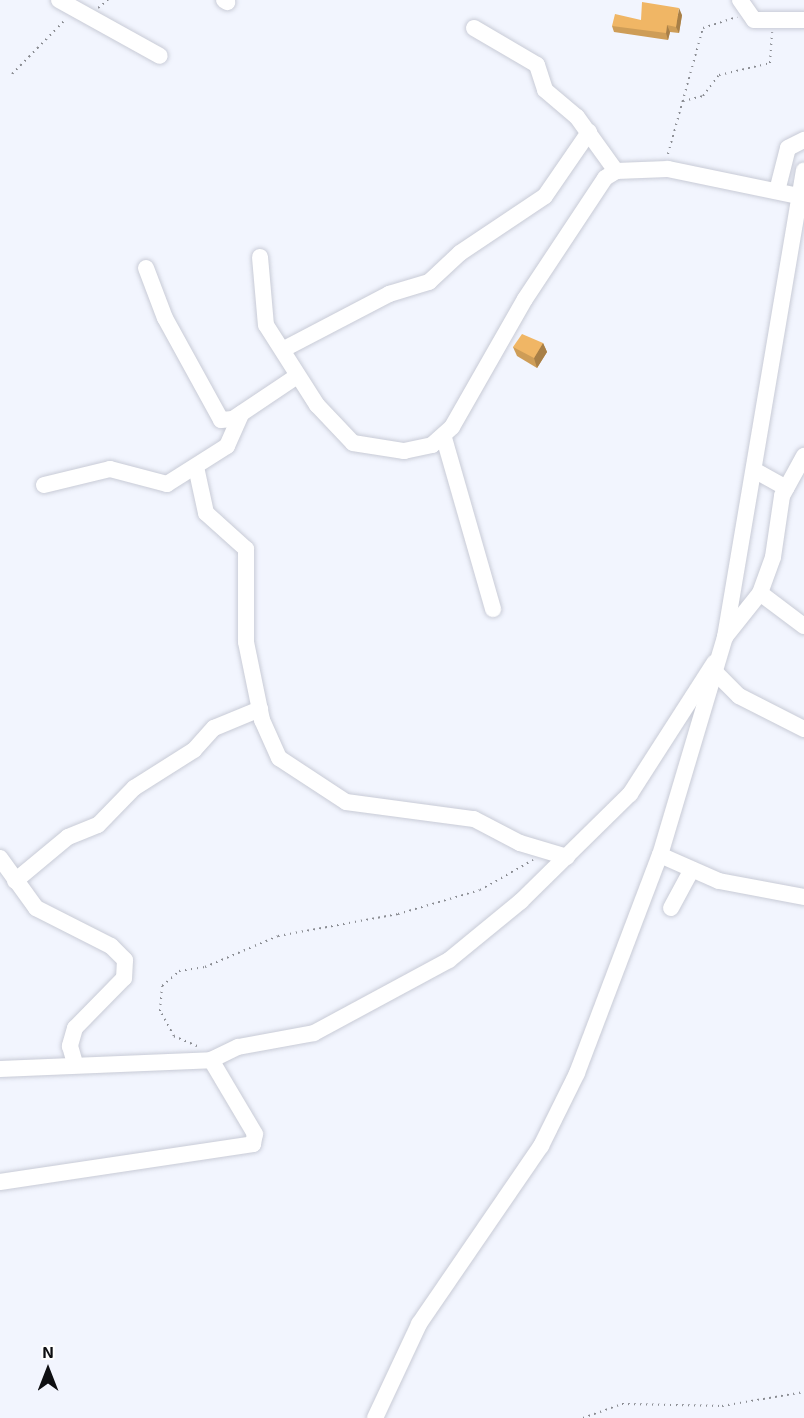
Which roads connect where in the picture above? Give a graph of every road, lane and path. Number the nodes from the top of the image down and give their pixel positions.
1 (59, 0) edge
2 (740, 0) edge
3 (75, 9) junction
4 (748, 15) junction
5 (804, 20) edge
6 (773, 21) junction
7 (474, 28) dead end
8 (160, 56) dead end
9 (12, 75) dead end
10 (683, 101) junction
11 (590, 132) junction
12 (804, 140) edge
13 (668, 169) junction
14 (616, 171) junction
15 (804, 171) edge
16 (777, 191) junction
17 (798, 196) junction
18 (260, 257) dead end
19 (146, 268) dead end
20 (284, 349) junction
21 (297, 376) junction
22 (242, 413) junction
23 (444, 438) junction
24 (804, 456) edge
25 (196, 467) junction
26 (754, 470) junction
27 (44, 485) dead end
28 (786, 488) junction
29 (760, 593) junction
30 (493, 609) dead end
31 (804, 626) edge
32 (723, 645) junction
33 (715, 672) junction
34 (260, 709) junction
35 (804, 729) edge
36 (545, 852) junction
37 (660, 855) junction
38 (567, 857) junction
39 (0, 858) edge
40 (691, 872) junction
41 (15, 881) junction
42 (804, 897) edge
43 (672, 908) dead end
44 (210, 1060) junction
45 (75, 1064) junction
46 (0, 1069) edge
47 (0, 1182) edge
48 (804, 1392) edge
49 (375, 1418) edge
50 (583, 1418) edge

1 - 3 street
2 - 4 street
3 - 8 street
3 - 9 path
4 - 6 street
4 - 10 path
5 - 6 street
6 - 10 path
7 - 11 street
10 - 13 path
11 - 14 street
11 - 20 street
12 - 16 street
13 - 14 street
13 - 16 street
14 - 23 street
15 - 17 street
16 - 17 street
17 - 26 street
18 - 20 street
19 - 22 street
20 - 21 street
21 - 22 street
21 - 23 street
22 - 25 street
23 - 30 street
24 - 28 street
25 - 27 street
25 - 34 street
26 - 28 street
26 - 32 street
28 - 29 street
29 - 31 street
29 - 32 street
32 - 33 street
32 - 38 street
33 - 35 street
33 - 37 street
34 - 36 street
34 - 41 street
36 - 38 street
36 - 44 path
37 - 40 street
37 - 49 street
38 - 44 street
39 - 41 street
40 - 42 street
40 - 43 street
41 - 45 street
44 - 45 street
44 - 47 street
45 - 46 street
48 - 50 path

